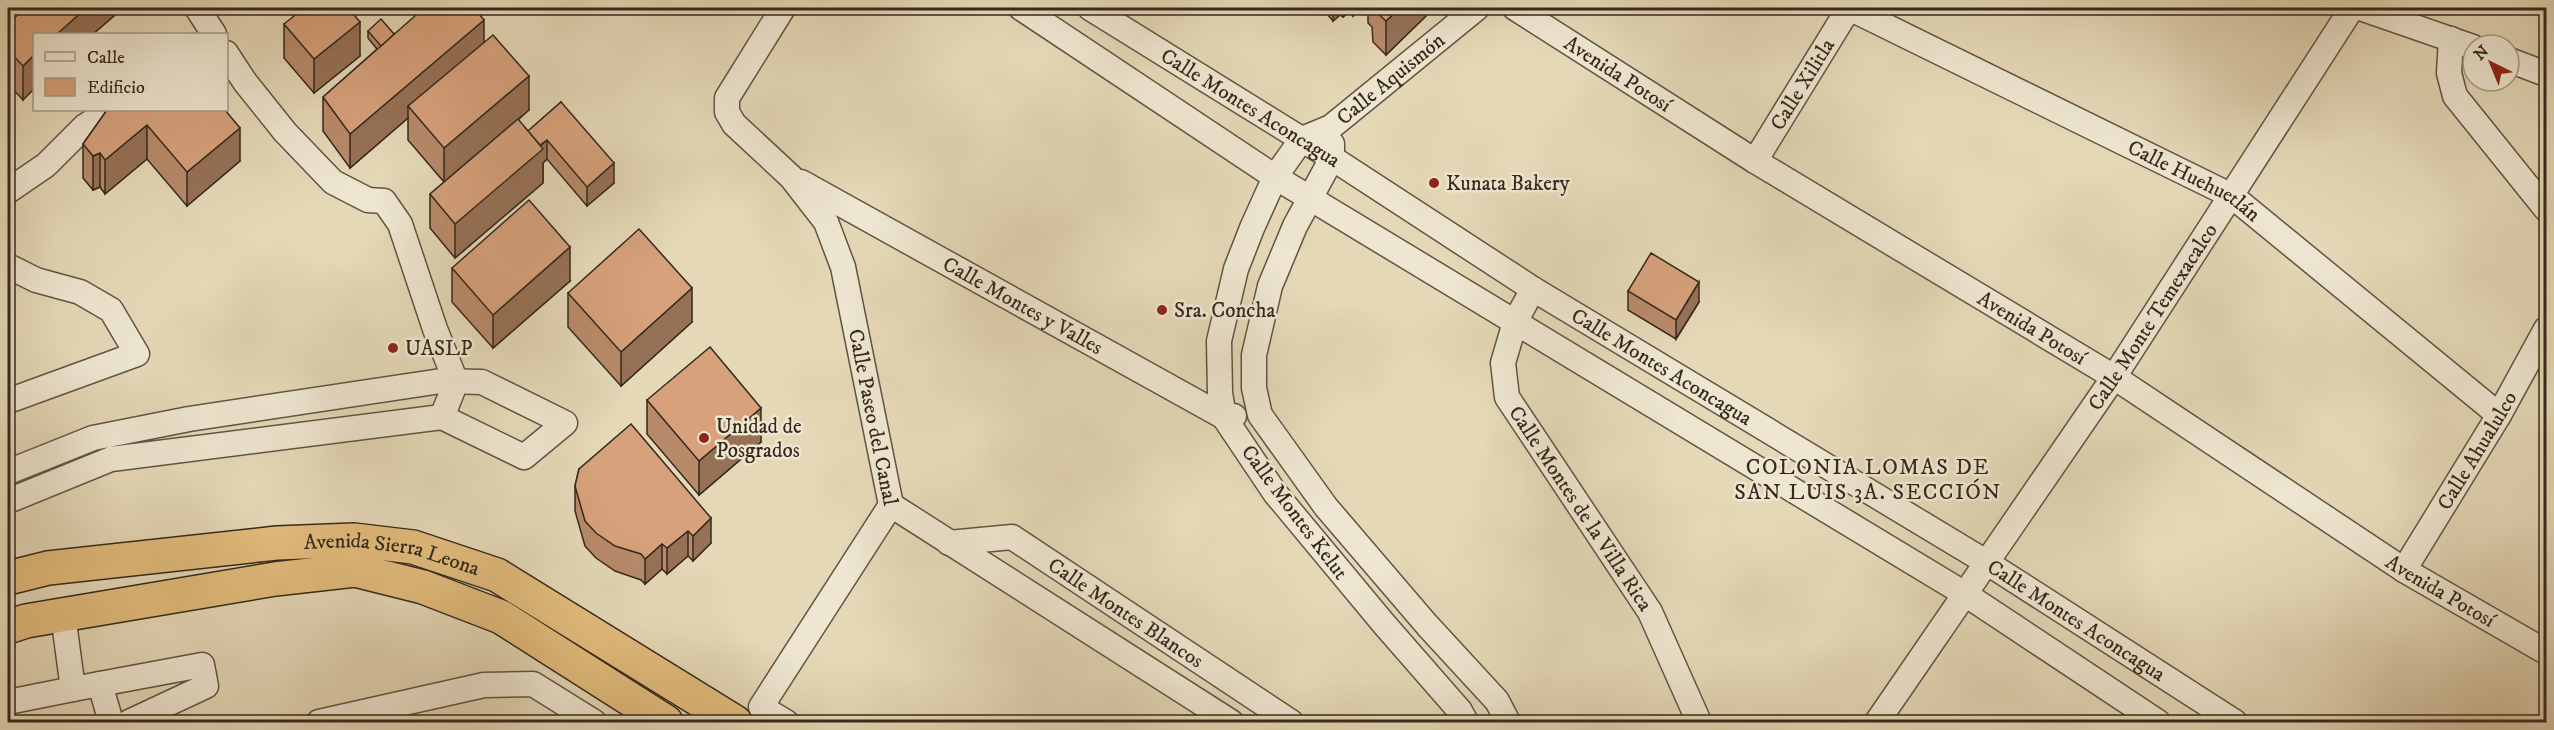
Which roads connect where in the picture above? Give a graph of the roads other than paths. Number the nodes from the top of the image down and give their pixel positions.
1 (197, 8) edge
2 (783, 8) edge
3 (1021, 8) edge
4 (1090, 8) edge
5 (1477, 8) edge
6 (1515, 8) edge
7 (1849, 8) edge
8 (2352, 8) edge
9 (2360, 8) edge
10 (1049, 14) edge
11 (211, 33) edge
12 (2451, 39) junction
13 (2461, 43) edge
14 (228, 56) edge
15 (2521, 64) edge
16 (2547, 74) edge
17 (108, 111) edge
18 (1331, 127) junction
19 (1302, 139) junction
20 (1332, 158) junction
21 (1755, 161) junction
22 (791, 177) junction
23 (1275, 177) junction
24 (8, 191) edge
25 (2232, 196) junction
26 (1311, 199) junction
27 (2547, 209) edge
28 (8, 266) edge
29 (1533, 289) junction
30 (1515, 322) junction
31 (2547, 329) edge
32 (2114, 377) junction
33 (456, 382) junction
34 (8, 401) edge
35 (1260, 415) junction
36 (2499, 415) junction
37 (442, 417) junction
38 (1224, 417) junction
39 (93, 438) junction
40 (99, 464) junction
41 (8, 472) edge
42 (8, 501) edge
43 (891, 505) junction
44 (949, 543) junction
45 (268, 544) junction
46 (1986, 562) junction
47 (2404, 570) junction
48 (8, 578) edge
49 (1965, 594) junction
50 (63, 615) junction
51 (8, 627) edge
52 (2547, 652) edge
53 (100, 684) junction
54 (73, 689) junction
55 (8, 702) edge
56 (748, 715) edge
57 (373, 716) edge
58 (111, 723) edge
59 (129, 723) edge
60 (319, 723) edge
61 (594, 723) edge
62 (666, 723) edge
63 (786, 723) edge
64 (1231, 723) edge
65 (1291, 723) edge
66 (1466, 723) edge
67 (1508, 723) edge
68 (1699, 723) edge
69 (1877, 723) edge
70 (2158, 723) edge
71 (2235, 723) edge

1 - 11 street
2 - 22 street
3 - 10 street, Calle Montes Aconcagua
4 - 19 street, Calle Montes Aconcagua
5 - 18 street, Calle Aquismón
6 - 21 street, Avenida Potosí
7 - 21 street, Calle Xilitla
7 - 25 street, Calle Huehuetlán
8 - 25 street, Calle Monte Temexacalco
9 - 12 street
10 - 23 street, Calle Montes Aconcagua
12 - 13 street
12 - 27 street
14 - 33 street
15 - 16 street
17 - 24 street
18 - 19 street, Calle Aquismón
18 - 20 street, Calle Aquismón
19 - 20 street, Calle Montes Aconcagua
19 - 23 street, Calle Montes Kelut
20 - 26 street, Calle Montes Kelut
20 - 29 street, Calle Montes Aconcagua
21 - 32 street, Avenida Potosí
22 - 38 street, Calle Montes y Valles
22 - 43 street, Calle Paseo del Canal
23 - 26 street, Calle Montes Aconcagua
23 - 38 street, Calle Montes Kelut
25 - 32 street, Calle Monte Temexacalco
25 - 36 street, Calle Huehuetlán
26 - 30 street, Calle Montes Aconcagua
26 - 35 street, Calle Montes Kelut
28 - 34 street
29 - 30 street, Calle Montes de la Villa Rica
29 - 46 street, Calle Montes Aconcagua
30 - 49 street, Calle Montes Aconcagua
30 - 68 street, Calle Montes de la Villa Rica
31 - 36 street, Calle Ahualulco
32 - 46 street, Calle Monte Temexacalco
32 - 47 street, Avenida Potosí
33 - 37 street
33 - 37 street
33 - 39 street
35 - 38 street
35 - 67 street, Calle Montes Kelut
36 - 47 street, Calle Ahualulco
37 - 40 street
38 - 66 street, Calle Montes Kelut
39 - 40 street
39 - 41 street
40 - 42 street
43 - 44 street, Calle Montes Blancos
43 - 56 street, Calle Paseo del Canal
44 - 64 street, Calle Montes Blancos
44 - 65 street, Calle Montes Blancos
45 - 48 highway, Avenida Sierra Leona
45 - 50 highway
45 - 56 highway, Avenida Sierra Leona
46 - 49 street, Calle Monte Temexacalco
46 - 71 street, Calle Montes Aconcagua
47 - 52 street, Avenida Potosí
49 - 69 street, Calle Monte Temexacalco
49 - 70 street, Calle Montes Aconcagua
50 - 51 highway, Avenida Sierra Leona
50 - 54 street
50 - 62 highway, Avenida Sierra Leona
53 - 54 street
53 - 58 street
53 - 59 street
54 - 55 street
56 - 63 street, Avenida Sierra Leona
57 - 60 street
57 - 61 street

